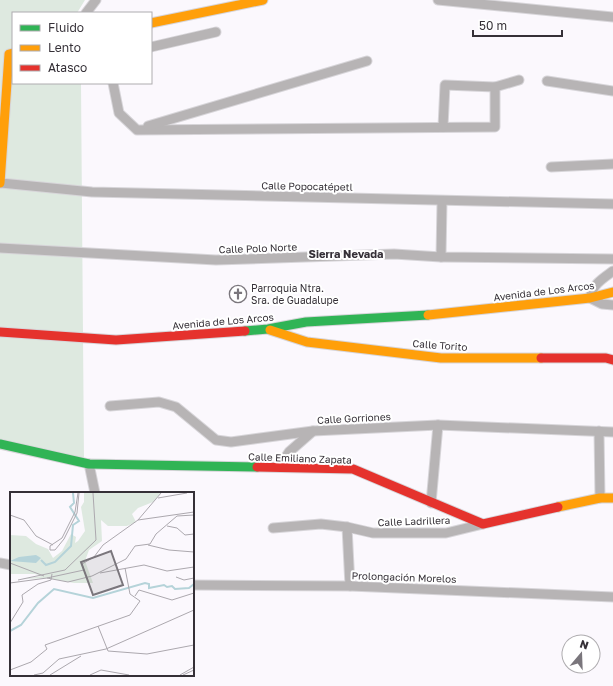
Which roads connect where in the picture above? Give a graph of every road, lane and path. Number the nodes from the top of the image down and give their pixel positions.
1 (96, 0) edge
2 (263, 0) edge
3 (438, 0) edge
4 (87, 12) edge
5 (613, 17) edge
6 (152, 23) edge
7 (216, 32) dead end
8 (152, 47) edge
9 (11, 54) edge
10 (367, 61) dead end
11 (4, 71) edge
12 (519, 80) dead end
13 (547, 81) dead end
14 (113, 84) edge
15 (495, 87) junction
16 (613, 91) edge
17 (443, 127) junction
18 (137, 130) junction
19 (613, 164) edge
20 (551, 167) dead end
21 (1, 183) edge
22 (442, 200) junction
23 (613, 204) edge
24 (0, 248) edge
25 (441, 257) junction
26 (613, 259) edge
27 (613, 271) edge
28 (613, 292) edge
29 (590, 298) junction
30 (613, 305) edge
31 (268, 329) junction
32 (0, 332) edge
33 (613, 360) edge
34 (110, 406) dead end
35 (438, 425) junction
36 (313, 431) junction
37 (599, 431) junction
38 (613, 432) edge
39 (0, 444) edge
40 (89, 464) junction
41 (279, 467) junction
42 (95, 492) edge
43 (600, 498) junction
44 (613, 498) edge
45 (431, 503) junction
46 (483, 524) junction
47 (347, 527) junction
48 (273, 528) dead end
49 (0, 563) edge
50 (10, 566) edge
51 (194, 585) edge
52 (350, 586) junction
53 (613, 597) edge

1 - 4 street
2 - 6 street
3 - 5 street
7 - 8 street
9 - 11 street
10 - 18 street
11 - 21 street
12 - 15 street
13 - 16 street
14 - 18 street
15 - 17 street
15 - 17 street
17 - 18 street
19 - 20 street
21 - 22 street, Calle Popocatépetl
22 - 23 street, Calle Popocatépetl
22 - 25 street
24 - 25 street, Calle Polo Norte
25 - 26 street, Calle Polo Norte
27 - 29 street
28 - 29 street, Avenida de Los Arcos
29 - 30 street
29 - 31 street, Avenida de Los Arcos
31 - 32 street, Avenida de Los Arcos
31 - 33 street, Calle Torito
34 - 36 street, Calle Gorriones
35 - 36 street, Calle Gorriones
35 - 37 street, Calle Gorriones
35 - 45 street
36 - 41 street
37 - 38 street, Calle Gorriones
37 - 43 street
39 - 40 street, Calle Emiliano Zapata
40 - 41 street, Calle Emiliano Zapata
40 - 42 street
41 - 45 street, Calle Emiliano Zapata
43 - 44 street
43 - 46 street
45 - 46 street, Calle Emiliano Zapata
46 - 47 street, Calle Ladrillera
47 - 48 street, Calle Ladrillera
47 - 52 street
49 - 50 street
51 - 52 street, Prolongación Morelos
52 - 53 street, Prolongación Morelos

